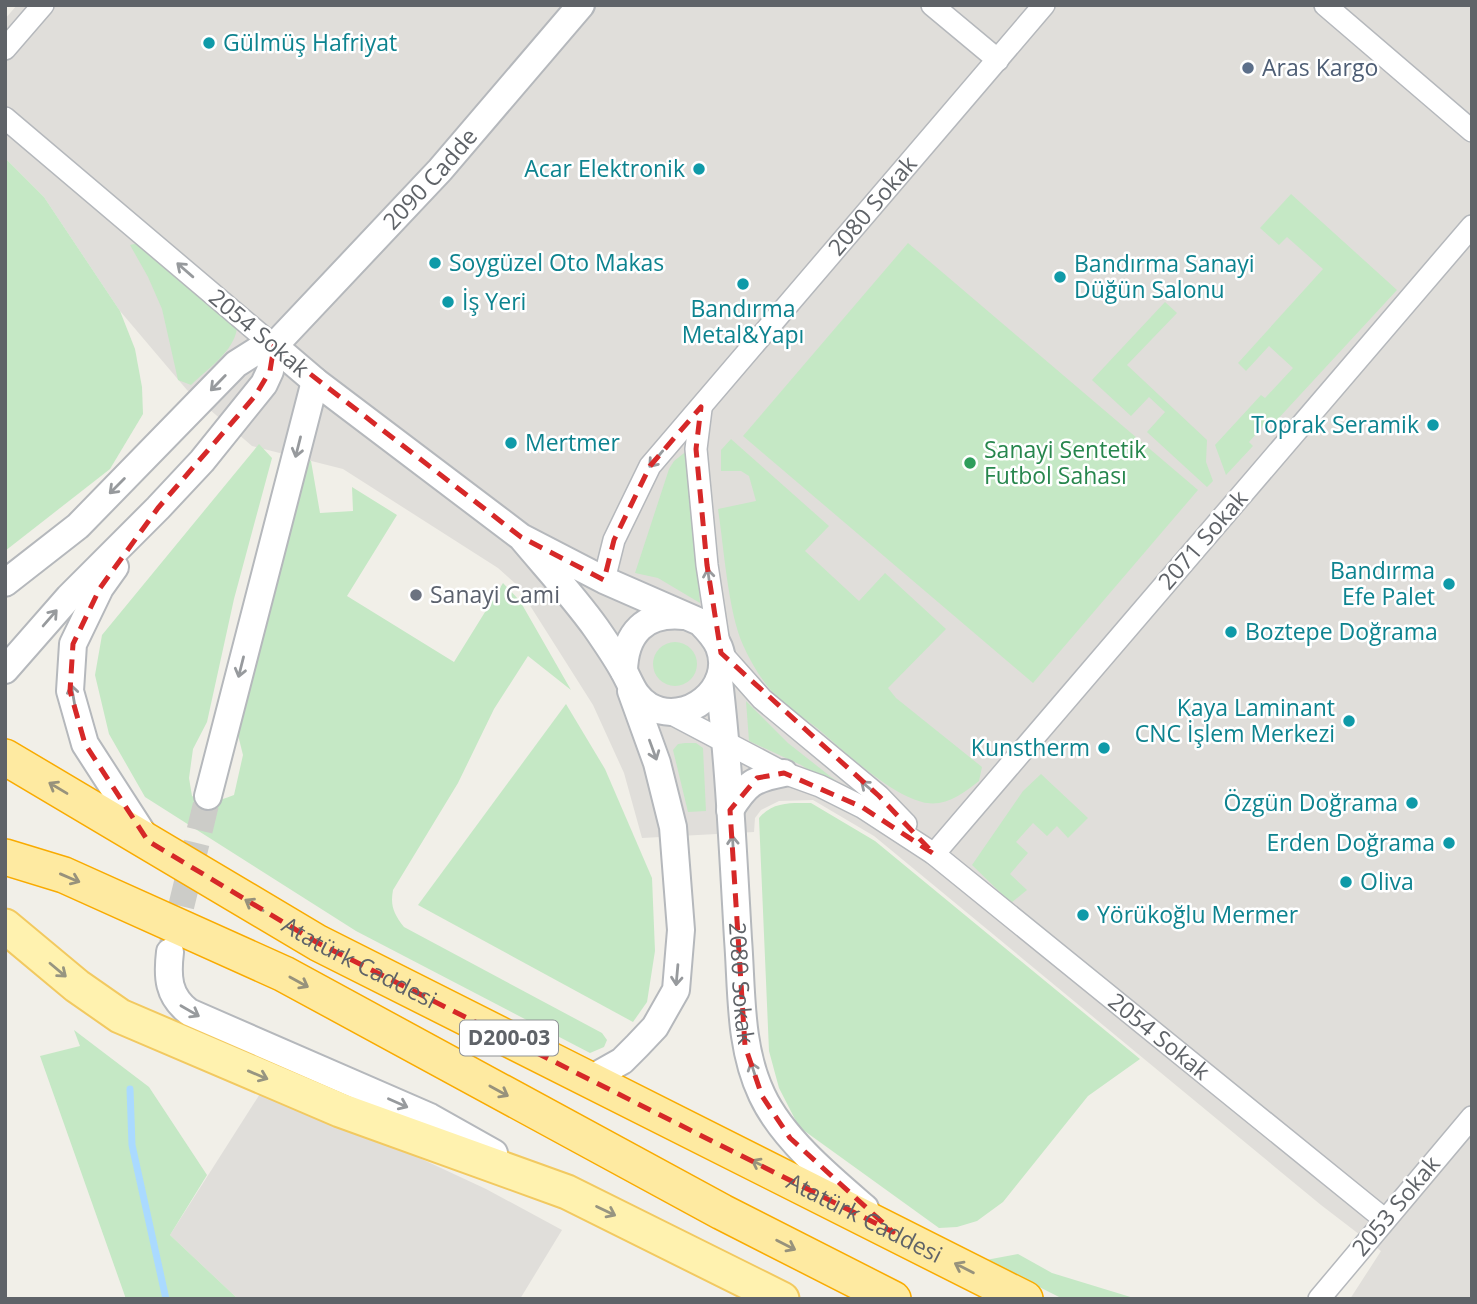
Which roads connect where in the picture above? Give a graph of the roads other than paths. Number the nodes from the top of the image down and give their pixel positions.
1 (43, 5) edge
2 (581, 5) edge
3 (932, 5) edge
4 (1044, 5) edge
5 (1325, 5) edge
6 (5, 48) edge
7 (998, 60) junction
8 (5, 118) edge
9 (1472, 131) edge
10 (1472, 226) edge
11 (274, 346) junction
12 (315, 381) junction
13 (701, 407) junction
14 (166, 438) junction
15 (202, 461) junction
16 (158, 508) junction
17 (521, 537) junction
18 (604, 580) junction
19 (5, 583) edge
20 (686, 616) junction
21 (596, 627) junction
22 (720, 650) junction
23 (5, 670) edge
24 (627, 679) junction
25 (719, 680) junction
26 (668, 712) junction
27 (726, 742) junction
28 (5, 757) edge
29 (784, 773) junction
30 (208, 796) tunnel mouth
31 (730, 810) junction
32 (148, 841) junction
33 (934, 854) junction
34 (5, 857) edge
35 (5, 926) edge
36 (170, 952) tunnel mouth
37 (590, 1079) junction
38 (1472, 1117) edge
39 (568, 1192) junction
40 (1384, 1219) junction
41 (893, 1232) junction
42 (1320, 1298) edge
43 (782, 1299) edge
44 (893, 1299) edge
45 (1025, 1299) edge

1 - 6 street
2 - 11 street, 2090 Cadde
3 - 7 street
4 - 7 street, 2080 Sokak
5 - 9 street
7 - 13 street, 2080 Sokak
11 -> 8 street, 2054 Sokak
10 - 33 street, 2071 Sokak
11 - 12 street, 2054 Sokak
11 -> 14 street, 2090 Cadde
11 - 15 street, 2090 Cadde
12 - 17 street, 2054 Sokak
12 -> 30 street
13 -> 18 street, 2080 Sokak
22 -> 13 street
14 - 15 street
14 -> 19 street, 2090 Cadde
15 - 16 street, 2090 Cadde
23 -> 16 street
32 -> 16 street
17 - 18 street, 2054 Sokak
17 - 21 street, 2054 Sokak
18 - 20 street, 2054 Sokak
18 - 21 street
20 - 22 street, 2054 Sokak
20 - 24 street
21 - 24 street, 2054 Sokak
22 - 25 street
33 -> 22 street, 2054 Sokak
24 - 26 street, 2054 Sokak
24 -> 37 street
25 - 26 street
25 - 27 street, 2080 Sokak
26 - 27 street, 2054 Sokak
27 - 29 street, 2054 Sokak
27 - 31 street, 2080 Sokak
32 -> 28 highway, Atatürk Caddesi / D200-03
29 - 31 street
29 - 33 street, 2054 Sokak
41 -> 31 street, 2080 Sokak
37 -> 32 highway, Atatürk Caddesi / D200-03
33 - 40 street, 2054 Sokak
34 -> 44 highway, Atatürk Caddesi / D200-03
35 -> 39 main road
36 -> 39 street
41 -> 37 highway, Atatürk Caddesi / D200-03
38 - 40 street, 2053 Sokak
39 -> 43 main road
40 - 42 street, 2053 Sokak
45 -> 41 highway, Atatürk Caddesi / D200-03

